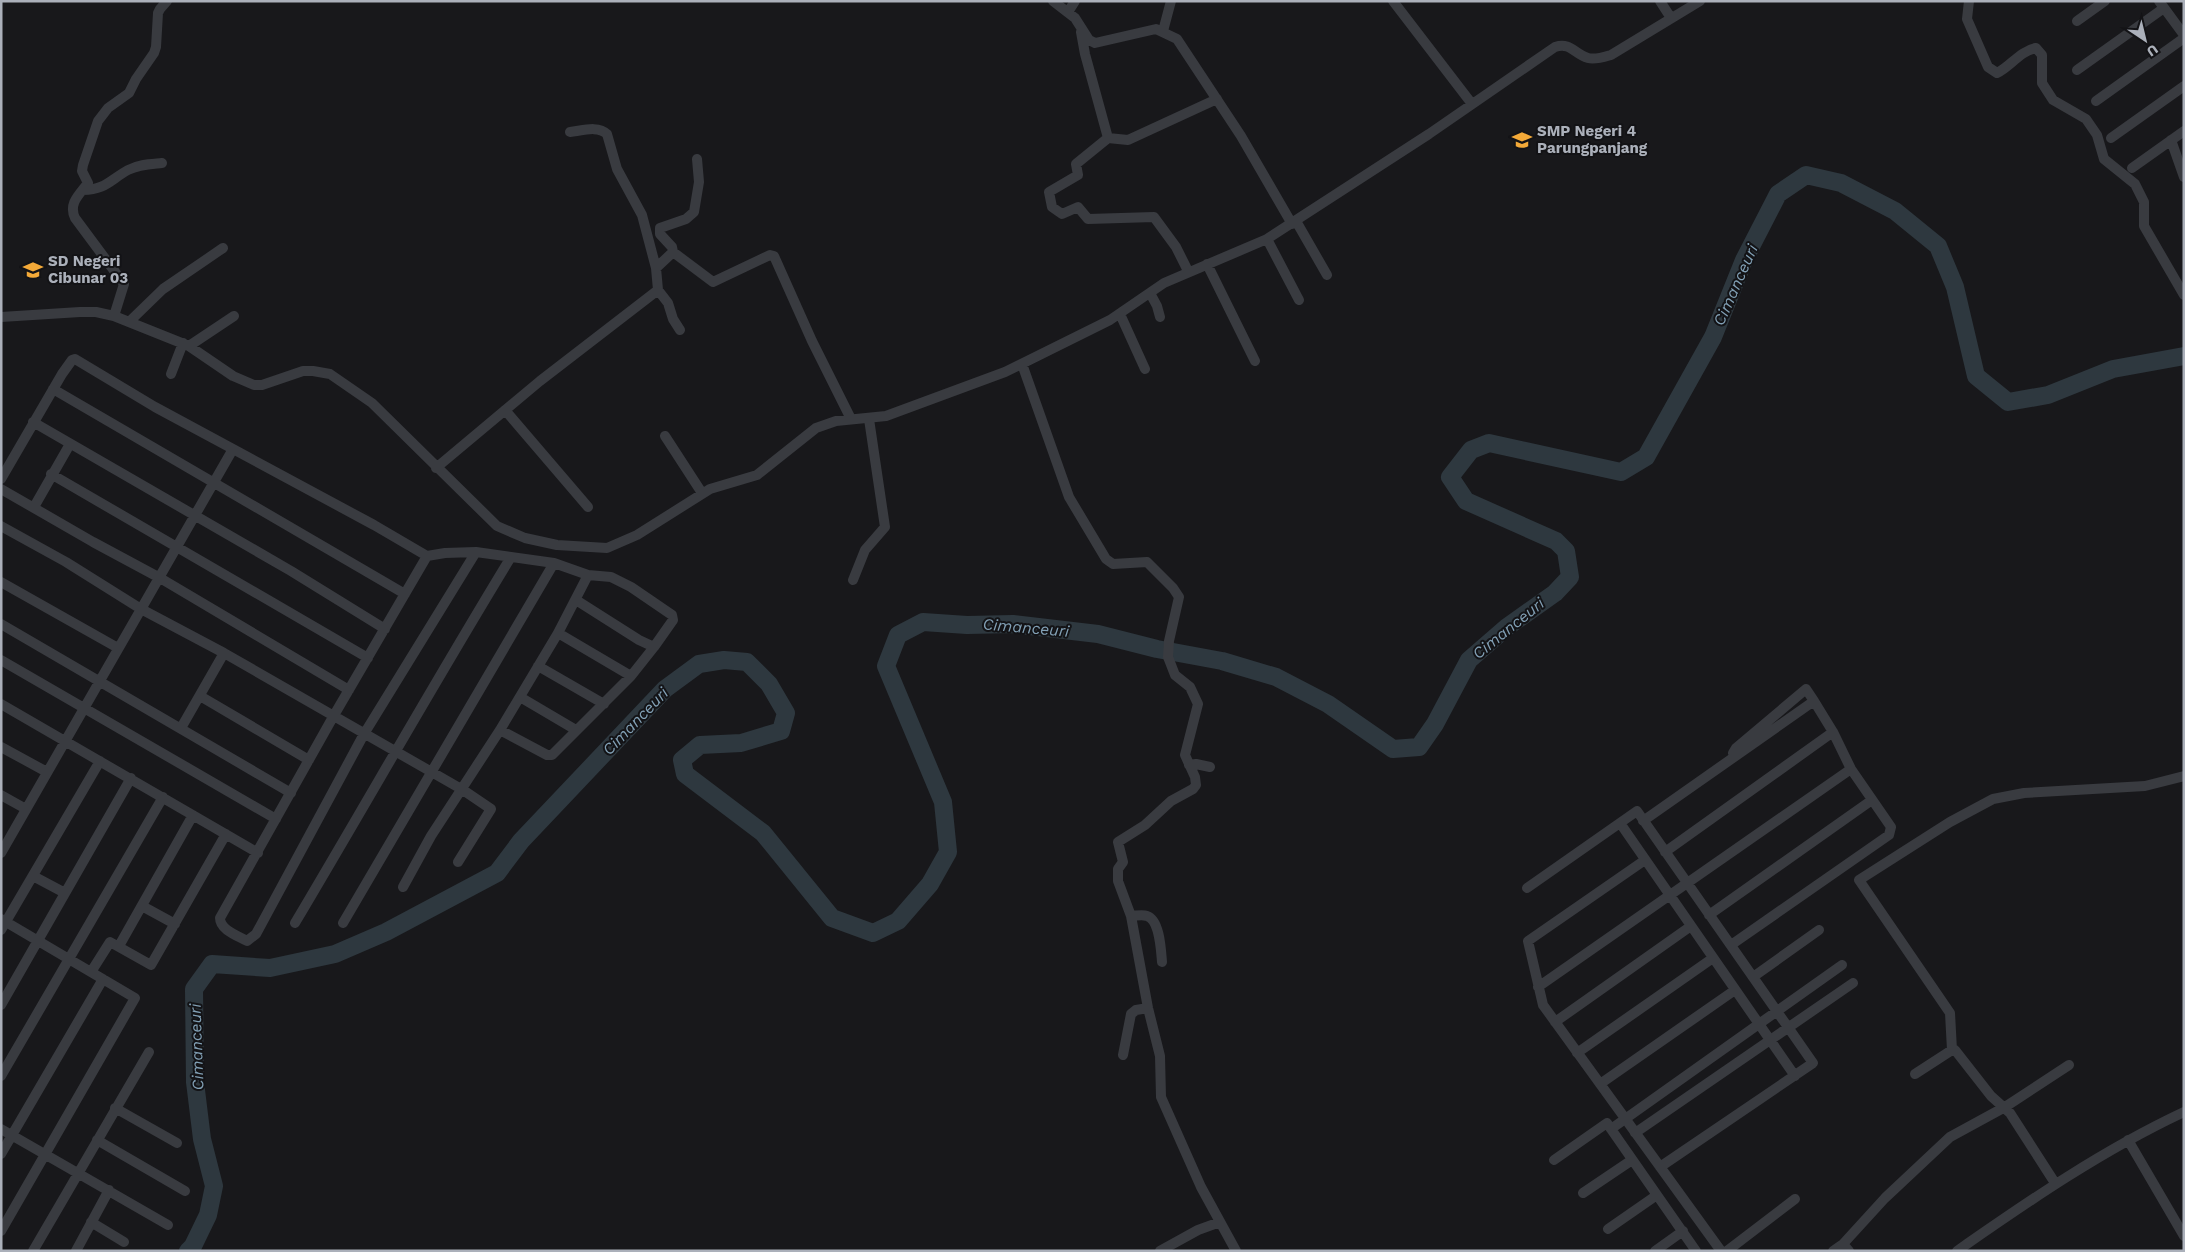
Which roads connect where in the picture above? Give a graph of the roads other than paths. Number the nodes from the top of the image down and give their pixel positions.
1 (167, 1) edge
2 (1053, 1) edge
3 (1075, 1) edge
4 (1171, 1) edge
5 (1394, 1) edge
6 (1660, 1) edge
7 (1969, 1) edge
8 (2104, 1) edge
9 (1697, 2) edge
10 (2162, 4) edge
11 (1068, 12) junction
12 (1671, 18) junction
13 (2077, 21) dead end
14 (1080, 26) junction
15 (1163, 31) junction
16 (2184, 36) edge
17 (2077, 70) dead end
18 (2184, 86) edge
19 (1217, 99) junction
20 (2096, 101) dead end
21 (1472, 104) junction
22 (2184, 131) edge
23 (570, 132) dead end
24 (1108, 138) junction
25 (2111, 138) dead end
26 (2171, 140) junction
27 (697, 159) dead end
28 (162, 163) dead end
29 (2132, 168) dead end
30 (2184, 177) edge
31 (83, 190) junction
32 (1294, 222) junction
33 (1267, 239) junction
34 (223, 248) dead end
35 (673, 252) junction
36 (1207, 264) junction
37 (656, 268) junction
38 (1188, 272) junction
39 (1327, 275) dead end
40 (658, 290) junction
41 (1150, 293) junction
42 (2184, 295) edge
43 (1299, 300) dead end
44 (1120, 314) junction
45 (114, 316) junction
46 (234, 316) dead end
47 (1, 317) edge
48 (1160, 317) dead end
49 (130, 321) junction
50 (680, 330) dead end
51 (186, 344) junction
52 (1255, 361) dead end
53 (1022, 364) junction
54 (1145, 369) dead end
55 (171, 374) dead end
56 (53, 389) junction
57 (505, 410) junction
58 (869, 418) junction
59 (851, 419) junction
60 (33, 422) junction
61 (665, 436) dead end
62 (70, 444) junction
63 (233, 449) junction
64 (436, 468) junction
65 (51, 474) junction
66 (1, 479) edge
67 (213, 484) junction
68 (1, 489) edge
69 (702, 493) junction
70 (34, 507) junction
71 (588, 507) dead end
72 (195, 515) junction
73 (1, 526) edge
74 (177, 548) junction
75 (476, 552) junction
76 (428, 556) junction
77 (511, 557) junction
78 (554, 563) junction
79 (588, 575) junction
80 (160, 578) junction
81 (853, 580) dead end
82 (1, 582) edge
83 (404, 594) junction
84 (576, 600) junction
85 (141, 609) junction
86 (1, 624) edge
87 (385, 629) junction
88 (558, 633) junction
89 (654, 647) junction
90 (118, 648) junction
91 (224, 653) junction
92 (368, 658) junction
93 (1, 660) edge
94 (538, 666) junction
95 (630, 676) junction
96 (99, 681) junction
97 (348, 690) junction
98 (200, 696) junction
99 (520, 697) junction
100 (1, 704) edge
101 (604, 704) junction
102 (83, 708) junction
103 (333, 717) junction
104 (181, 728) junction
105 (500, 730) junction
106 (576, 730) junction
107 (1834, 732) junction
108 (364, 734) junction
109 (65, 740) junction
110 (1, 747) edge
111 (396, 753) junction
112 (310, 760) junction
113 (100, 761) junction
114 (1189, 765) junction
115 (1210, 767) dead end
116 (1851, 769) junction
117 (47, 772) junction
118 (432, 773) junction
119 (2184, 776) edge
120 (131, 778) junction
121 (463, 790) junction
122 (291, 793) junction
123 (1, 795) edge
124 (163, 797) junction
125 (1872, 800) junction
126 (26, 809) junction
127 (193, 815) junction
128 (276, 819) junction
129 (1644, 821) junction
130 (1620, 823) junction
131 (226, 834) junction
132 (5, 839) edge
133 (1665, 852) junction
134 (258, 853) junction
135 (1, 854) edge
136 (1645, 860) junction
137 (458, 862) dead end
138 (33, 876) junction
139 (1687, 883) junction
140 (403, 886) dead end
141 (1527, 888) dead end
142 (65, 893) junction
143 (1670, 896) junction
144 (142, 906) junction
145 (1709, 915) junction
146 (1131, 916) junction
147 (295, 923) dead end
148 (343, 923) dead end
149 (3, 924) edge
150 (175, 924) junction
151 (1691, 926) junction
152 (1819, 930) dead end
153 (38, 941) junction
154 (1730, 945) junction
155 (118, 946) junction
156 (1713, 958) junction
157 (68, 959) junction
158 (1162, 962) dead end
159 (1842, 965) dead end
160 (91, 972) junction
161 (1753, 977) junction
162 (103, 979) junction
163 (1853, 984) dead end
164 (1538, 987) junction
165 (1735, 990) junction
166 (1, 1004) edge
167 (1148, 1008) junction
168 (1777, 1011) junction
169 (1555, 1022) junction
170 (1759, 1024) junction
171 (1788, 1028) junction
172 (1770, 1040) junction
173 (1952, 1050) junction
174 (149, 1052) dead end
175 (1577, 1053) junction
176 (1123, 1055) dead end
177 (2069, 1065) dead end
178 (1915, 1074) dead end
179 (1, 1076) edge
180 (1795, 1076) junction
181 (1600, 1084) junction
182 (2005, 1107) junction
183 (115, 1108) junction
184 (2184, 1112) edge
185 (1625, 1119) junction
186 (1, 1129) edge
187 (1611, 1129) junction
188 (1636, 1133) junction
189 (12, 1136) junction
190 (96, 1140) junction
191 (2128, 1140) junction
192 (177, 1143) dead end
193 (1, 1154) edge
194 (45, 1154) junction
195 (1554, 1160) dead end
196 (1632, 1160) junction
197 (1660, 1167) junction
198 (78, 1172) junction
199 (2055, 1183) junction
200 (109, 1190) junction
201 (185, 1191) dead end
202 (1583, 1193) dead end
203 (1657, 1195) junction
204 (1795, 1199) dead end
205 (91, 1222) junction
206 (1220, 1222) junction
207 (168, 1225) dead end
208 (1608, 1229) dead end
209 (1, 1231) edge
210 (1683, 1232) junction
211 (2184, 1236) edge
212 (124, 1242) dead end
213 (1846, 1247) edge
214 (33, 1251) edge
215 (76, 1251) edge
216 (1160, 1251) edge
217 (1236, 1251) edge
218 (1655, 1251) edge
219 (1696, 1251) edge
220 (1721, 1251) edge
221 (1727, 1251) edge
222 (1833, 1251) edge
223 (1957, 1251) edge

1 - 31 street
2 - 11 street
3 - 11 street
4 - 15 street
5 - 21 street
6 - 12 street
7 - 42 street
8 - 13 street
9 - 12 street
10 - 16 street
10 - 17 street
11 - 14 street
12 - 21 street
14 - 15 street
14 - 24 street
15 - 19 street
16 - 20 street
18 - 25 street
19 - 24 street
19 - 32 street
21 - 32 street
22 - 26 street
23 - 37 street
24 - 38 street
26 - 29 street
26 - 30 street
27 - 35 street
28 - 31 street
31 - 45 street
32 - 33 street
32 - 39 street
33 - 36 street
33 - 43 street
34 - 49 street
35 - 37 street
35 - 59 street
36 - 38 street
36 - 52 street
37 - 40 street
38 - 41 street
40 - 50 street
40 - 57 street
41 - 44 street
41 - 48 street
44 - 53 street
44 - 54 street
45 - 47 street
45 - 49 street
46 - 51 street
49 - 51 street
51 - 55 street
51 - 64 street
53 - 58 street
53 - 114 street
56 - 60 street
56 - 63 street
56 - 67 street
57 - 64 street
57 - 71 street
58 - 59 street
58 - 81 street
59 - 69 street
60 - 62 street
60 - 66 street
61 - 69 street
62 - 65 street
62 - 72 street
63 - 67 street
63 - 76 street
64 - 69 street
65 - 70 street
65 - 74 street
67 - 72 street
67 - 83 street
68 - 70 street
70 - 80 street
72 - 74 street
72 - 87 street
73 - 85 street
74 - 80 street
74 - 92 street
75 - 76 street
75 - 77 street
75 - 108 street
76 - 83 street
77 - 78 street
77 - 111 street
78 - 79 street
78 - 118 street
79 - 84 street
79 - 89 street
80 - 85 street
80 - 97 street
82 - 90 street
83 - 87 street
84 - 88 street
84 - 89 street
85 - 90 street
85 - 91 street
86 - 96 street
87 - 92 street
88 - 94 street
88 - 95 street
89 - 95 street
90 - 96 street
91 - 98 street
91 - 103 street
92 - 97 street
93 - 102 street
94 - 99 street
94 - 101 street
95 - 101 street
96 - 102 street
96 - 104 street
97 - 103 street
98 - 104 street
98 - 112 street
99 - 105 street
99 - 106 street
100 - 109 street
101 - 106 street
102 - 109 street
102 - 128 street
103 - 108 street
103 - 112 street
104 - 122 street
105 - 106 street
105 - 121 street
107 - 116 street
107 - 129 street
107 - 133 street
108 - 111 street
108 - 134 street
109 - 113 street
109 - 117 street
110 - 117 street
111 - 118 street
111 - 147 street
112 - 122 street
113 - 120 street
113 - 138 street
114 - 115 street
114 - 146 street
116 - 125 street
116 - 139 street
117 - 126 street
118 - 121 street
118 - 148 street
119 - 173 street
120 - 124 street
120 - 142 street
121 - 137 street
121 - 140 street
122 - 128 street
123 - 126 street
124 - 127 street
124 - 157 street
125 - 145 street
125 - 154 street
126 - 132 street
127 - 131 street
127 - 144 street
128 - 134 street
129 - 130 street
129 - 133 street
130 - 136 street
130 - 141 street
131 - 134 street
131 - 150 street
132 - 135 street
133 - 139 street
136 - 143 street
136 - 164 street
138 - 142 street
138 - 149 street
139 - 143 street
139 - 145 street
142 - 153 street
143 - 151 street
143 - 164 street
144 - 150 street
144 - 155 street
145 - 154 street
146 - 158 street
146 - 167 street
149 - 153 street
150 - 155 street
151 - 156 street
151 - 169 street
152 - 161 street
153 - 157 street
153 - 166 street
154 - 161 street
155 - 160 street
156 - 165 street
156 - 175 street
157 - 160 street
157 - 179 street
159 - 168 street
160 - 162 street
161 - 168 street
162 - 189 street
162 - 194 street
163 - 171 street
164 - 169 street
165 - 170 street
165 - 181 street
167 - 176 street
167 - 206 street
168 - 170 street
168 - 171 street
169 - 175 street
170 - 172 street
170 - 185 street
171 - 172 street
171 - 180 street
172 - 180 street
172 - 188 street
173 - 178 street
173 - 182 street
174 - 183 street
175 - 181 street
177 - 182 street
180 - 197 street
181 - 185 street
182 - 199 street
182 - 213 street
183 - 190 street
183 - 192 street
184 - 191 street
185 - 187 street
185 - 188 street
186 - 189 street
187 - 195 street
187 - 196 street
188 - 197 street
189 - 193 street
189 - 194 street
190 - 198 street
190 - 201 street
191 - 199 street
191 - 211 street
194 - 198 street
194 - 209 street
196 - 202 street
196 - 203 street
197 - 220 street
198 - 200 street
198 - 214 street
199 - 223 street
200 - 205 street
200 - 207 street
203 - 208 street
203 - 210 street
204 - 221 street
205 - 212 street
205 - 215 street
206 - 216 street
206 - 217 street
210 - 218 street
210 - 219 street
213 - 222 street

